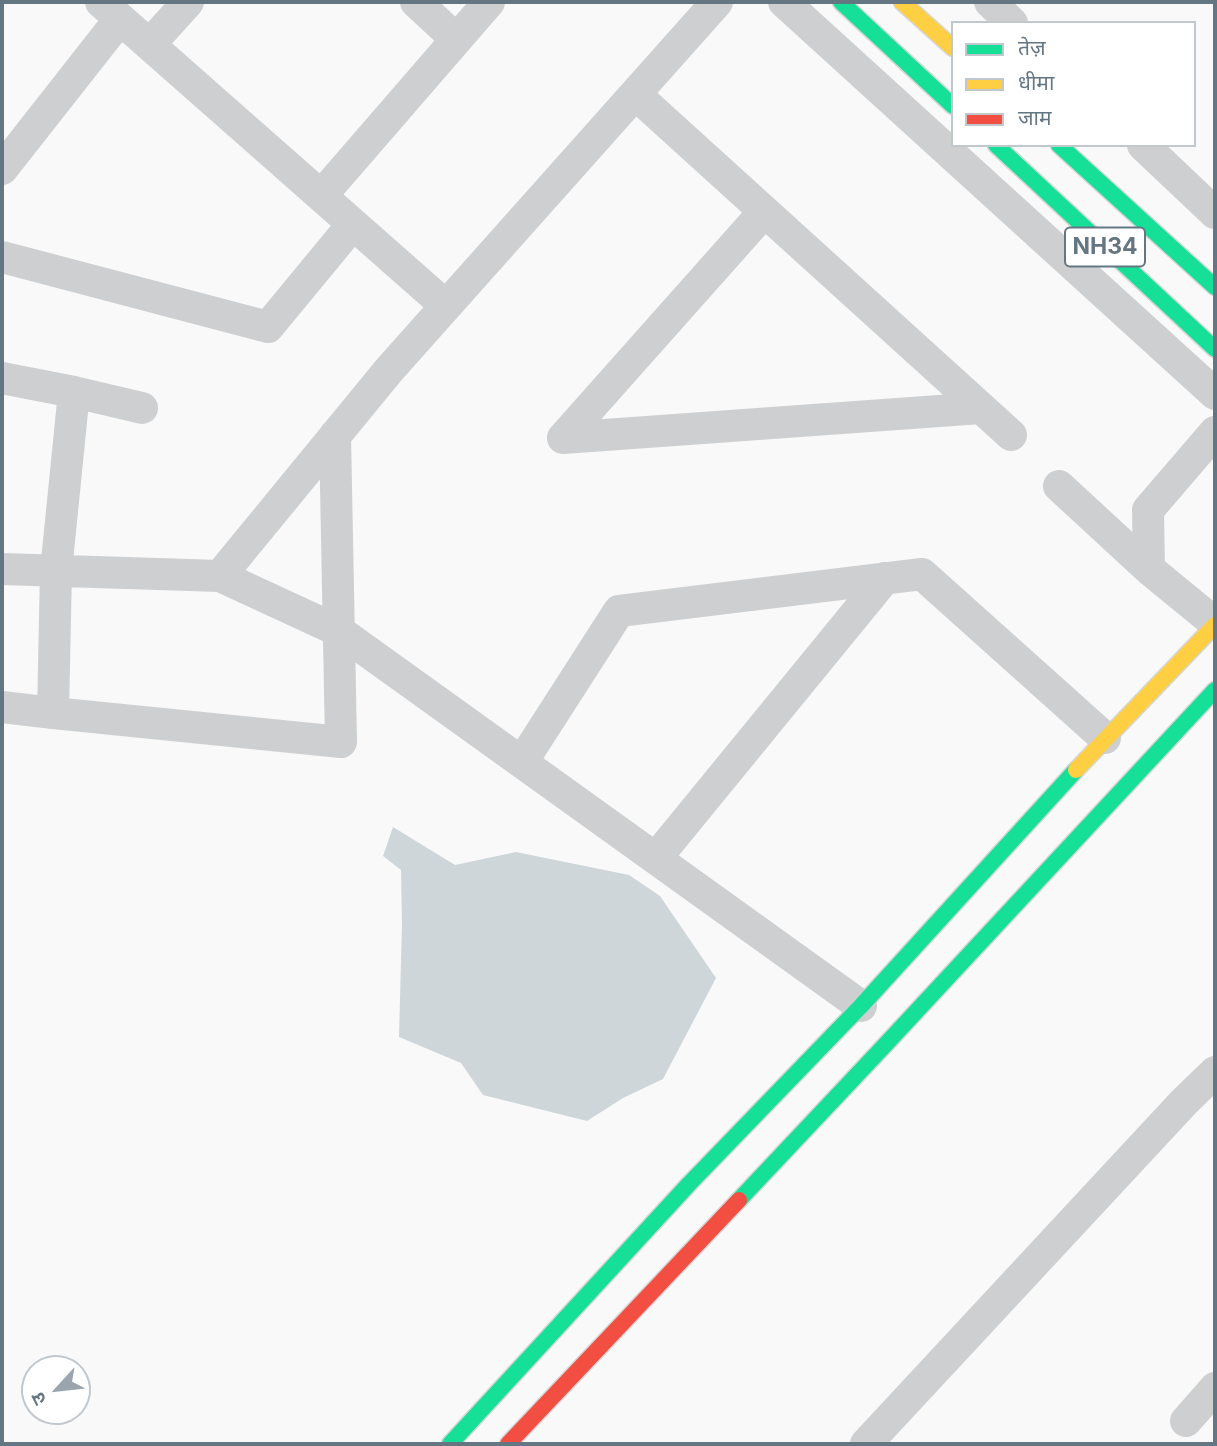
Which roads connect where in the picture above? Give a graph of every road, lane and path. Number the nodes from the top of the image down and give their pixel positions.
1 (188, 2) edge
2 (416, 2) edge
3 (489, 2) edge
4 (717, 2) edge
5 (784, 2) edge
6 (841, 2) edge
7 (902, 2) edge
8 (990, 2) edge
9 (111, 10) edge
10 (1010, 21) edge
11 (456, 39) junction
12 (150, 44) junction
13 (951, 46) edge
14 (635, 94) junction
15 (951, 104) edge
16 (998, 147) edge
17 (1061, 147) edge
18 (1145, 147) edge
19 (2, 169) edge
20 (321, 196) junction
21 (764, 212) junction
22 (1215, 214) edge
23 (353, 224) junction
24 (2, 257) edge
25 (1215, 287) edge
26 (446, 306) junction
27 (1215, 349) edge
28 (2, 378) edge
29 (74, 392) junction
30 (1215, 394) edge
31 (142, 408) dead end
32 (981, 408) junction
33 (1215, 432) edge
34 (335, 435) junction
35 (1011, 435) dead end
36 (1059, 486) dead end
37 (2, 569) edge
38 (1149, 569) junction
39 (56, 571) junction
40 (220, 576) junction
41 (885, 578) junction
42 (1215, 624) edge
43 (339, 631) junction
44 (1215, 690) edge
45 (2, 708) edge
46 (53, 713) junction
47 (1105, 738) junction
48 (522, 762) junction
49 (656, 858) junction
50 (861, 1006) junction
51 (1215, 1072) edge
52 (1215, 1388) edge
53 (1186, 1421) dead end
54 (450, 1444) edge
55 (508, 1444) edge
56 (866, 1444) edge

1 - 12 street
2 - 11 street
3 - 11 street
4 - 14 street
5 - 30 street
6 - 15 main road
7 - 13 main road
8 - 10 street
9 - 12 street
9 - 19 street
11 - 20 street
12 - 20 street
14 - 21 street
14 - 26 street
16 - 27 main road, NH34
17 - 25 main road, NH34
18 - 22 street
20 - 23 street
21 - 32 street
21 - 32 street
23 - 24 street
23 - 26 street
26 - 34 street
28 - 29 street
29 - 31 street
29 - 39 street
32 - 35 street
33 - 38 street
34 - 40 street
34 - 43 street
36 - 38 street
37 - 39 street
38 - 42 street
39 - 40 street
39 - 46 street
40 - 43 street
41 - 47 street
41 - 48 street
41 - 49 street
42 - 47 main road
43 - 46 street
43 - 48 street
44 - 55 main road
45 - 46 street
47 - 50 main road
48 - 49 street
49 - 50 street
50 - 54 main road
51 - 56 street
52 - 53 street

